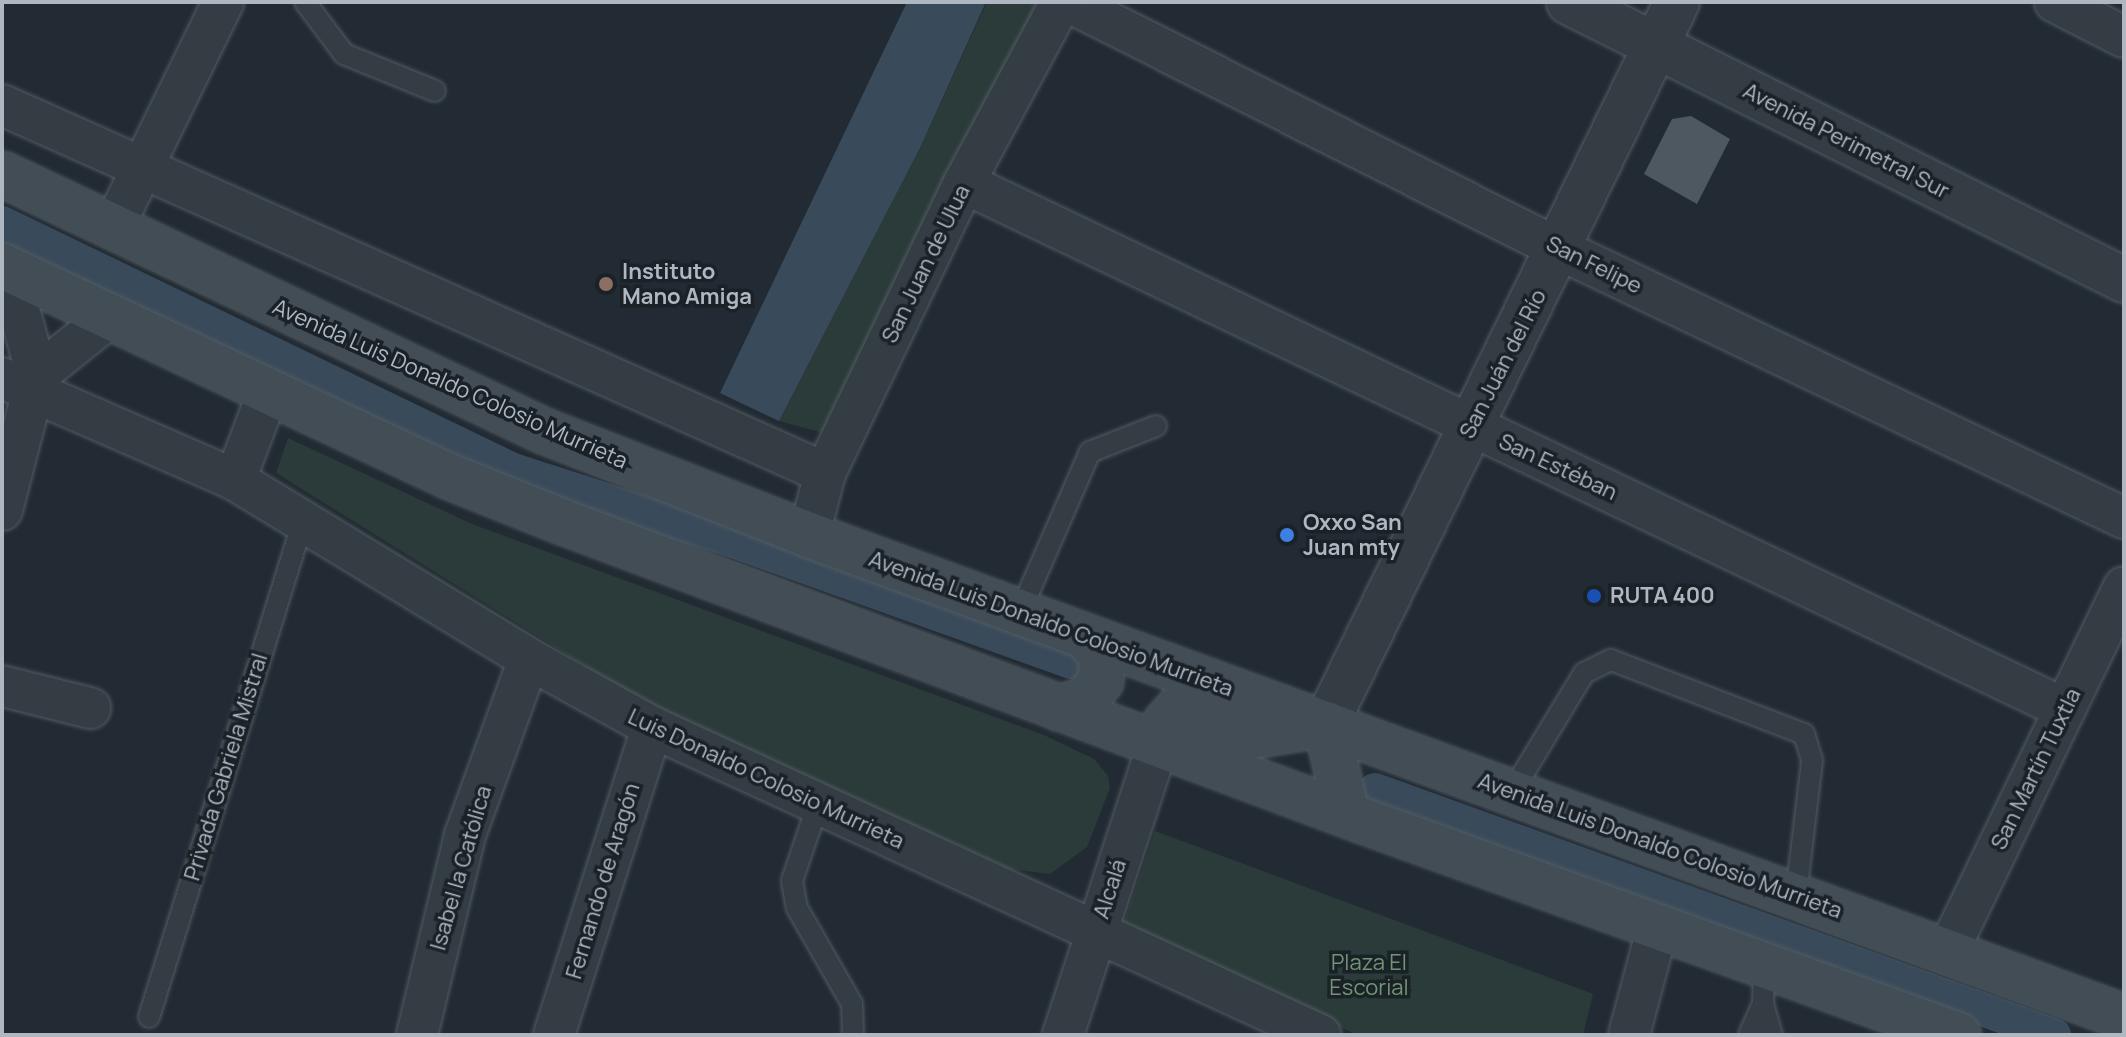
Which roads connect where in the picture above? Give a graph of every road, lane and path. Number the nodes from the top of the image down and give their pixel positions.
1 (223, 2) edge
2 (305, 2) edge
3 (1061, 2) edge
4 (1069, 2) edge
5 (1569, 2) edge
6 (1677, 2) edge
7 (2055, 2) edge
8 (2124, 37) edge
9 (1657, 46) junction
10 (435, 91) dead end
11 (2, 105) edge
12 (144, 170) junction
13 (2, 174) edge
14 (964, 183) junction
15 (113, 228) junction
16 (1561, 250) junction
17 (5, 268) edge
18 (2124, 280) edge
19 (111, 316) junction
20 (23, 381) edge
21 (269, 390) junction
22 (1156, 426) dead end
23 (1471, 426) junction
24 (825, 473) junction
25 (235, 480) junction
26 (2, 510) edge
27 (304, 518) junction
28 (2124, 518) edge
29 (809, 535) junction
30 (2124, 587) edge
31 (1020, 612) junction
32 (1086, 637) junction
33 (529, 659) junction
34 (2, 686) edge
35 (1250, 696) junction
36 (90, 708) dead end
37 (1059, 708) junction
38 (2065, 709) junction
39 (1326, 724) junction
40 (652, 727) junction
41 (1164, 747) junction
42 (1512, 792) junction
43 (818, 804) junction
44 (1347, 814) junction
45 (1796, 896) junction
46 (1658, 926) junction
47 (1095, 933) junction
48 (1948, 951) junction
49 (1764, 984) junction
50 (149, 1017) dead end
51 (2124, 1017) edge
52 (1899, 1025) edge
53 (417, 1035) edge
54 (554, 1035) edge
55 (853, 1035) edge
56 (1063, 1035) edge
57 (1320, 1035) edge
58 (1629, 1035) edge
59 (1749, 1035) edge
60 (1772, 1035) edge
61 (1958, 1035) edge

1 - 12 street
2 - 10 lane
3 - 14 street, San Juan de Ulua
4 - 16 street, San Felipe
5 - 9 street, Avenida Perimetral Sur
6 - 9 street, San Juán del Río
7 - 8 street
9 - 16 street, San Juán del Río
9 - 18 street, Avenida Perimetral Sur
11 - 12 street
12 - 15 street
12 - 24 street
13 - 15 main road, Avenida Luis Donaldo Colosio Murrieta
14 - 23 street, San Estéban
14 - 24 street, San Juan de Ulua
15 - 29 main road, Avenida Luis Donaldo Colosio Murrieta
16 - 23 street, San Juán del Río
16 - 28 street, San Felipe
17 - 19 main road
17 - 20 street
19 - 20 street
19 - 21 main road
20 - 25 street, Luis Donaldo Colosio Murrieta
20 - 26 street
21 - 25 street
21 - 37 main road
22 - 31 lane
23 - 38 street, San Estéban
23 - 39 street, San Juán del Río
24 - 29 street, San Juan de Ulua
25 - 27 street, Luis Donaldo Colosio Murrieta
27 - 33 street, Luis Donaldo Colosio Murrieta
27 - 50 lane, Privada Gabriela Mistral
29 - 31 main road, Avenida Luis Donaldo Colosio Murrieta
30 - 38 street, San Martín Tuxtla
31 - 32 main road, Avenida Luis Donaldo Colosio Murrieta
32 - 35 main road, Avenida Luis Donaldo Colosio Murrieta
32 - 37 main road
33 - 40 street, Luis Donaldo Colosio Murrieta
33 - 53 street, Isabel la Católica
34 - 36 street
35 - 39 main road, Avenida Luis Donaldo Colosio Murrieta
35 - 41 main road
37 - 41 main road
38 - 48 street, San Martín Tuxtla
39 - 41 main road
39 - 42 main road, Avenida Luis Donaldo Colosio Murrieta
39 - 44 main road
40 - 43 street, Luis Donaldo Colosio Murrieta
40 - 54 street, Fernando de Aragón
41 - 44 main road
41 - 47 street, Alcalá
42 - 45 main road, Avenida Luis Donaldo Colosio Murrieta
42 - 45 lane
43 - 47 street, Luis Donaldo Colosio Murrieta
43 - 55 lane
44 - 46 main road
45 - 48 main road, Avenida Luis Donaldo Colosio Murrieta
46 - 49 main road
46 - 58 street
47 - 56 street, Alcalá
47 - 57 street, Luis Donaldo Colosio Murrieta
48 - 51 main road, Avenida Luis Donaldo Colosio Murrieta
49 - 52 main road
49 - 59 lane
49 - 60 lane
52 - 61 main road

